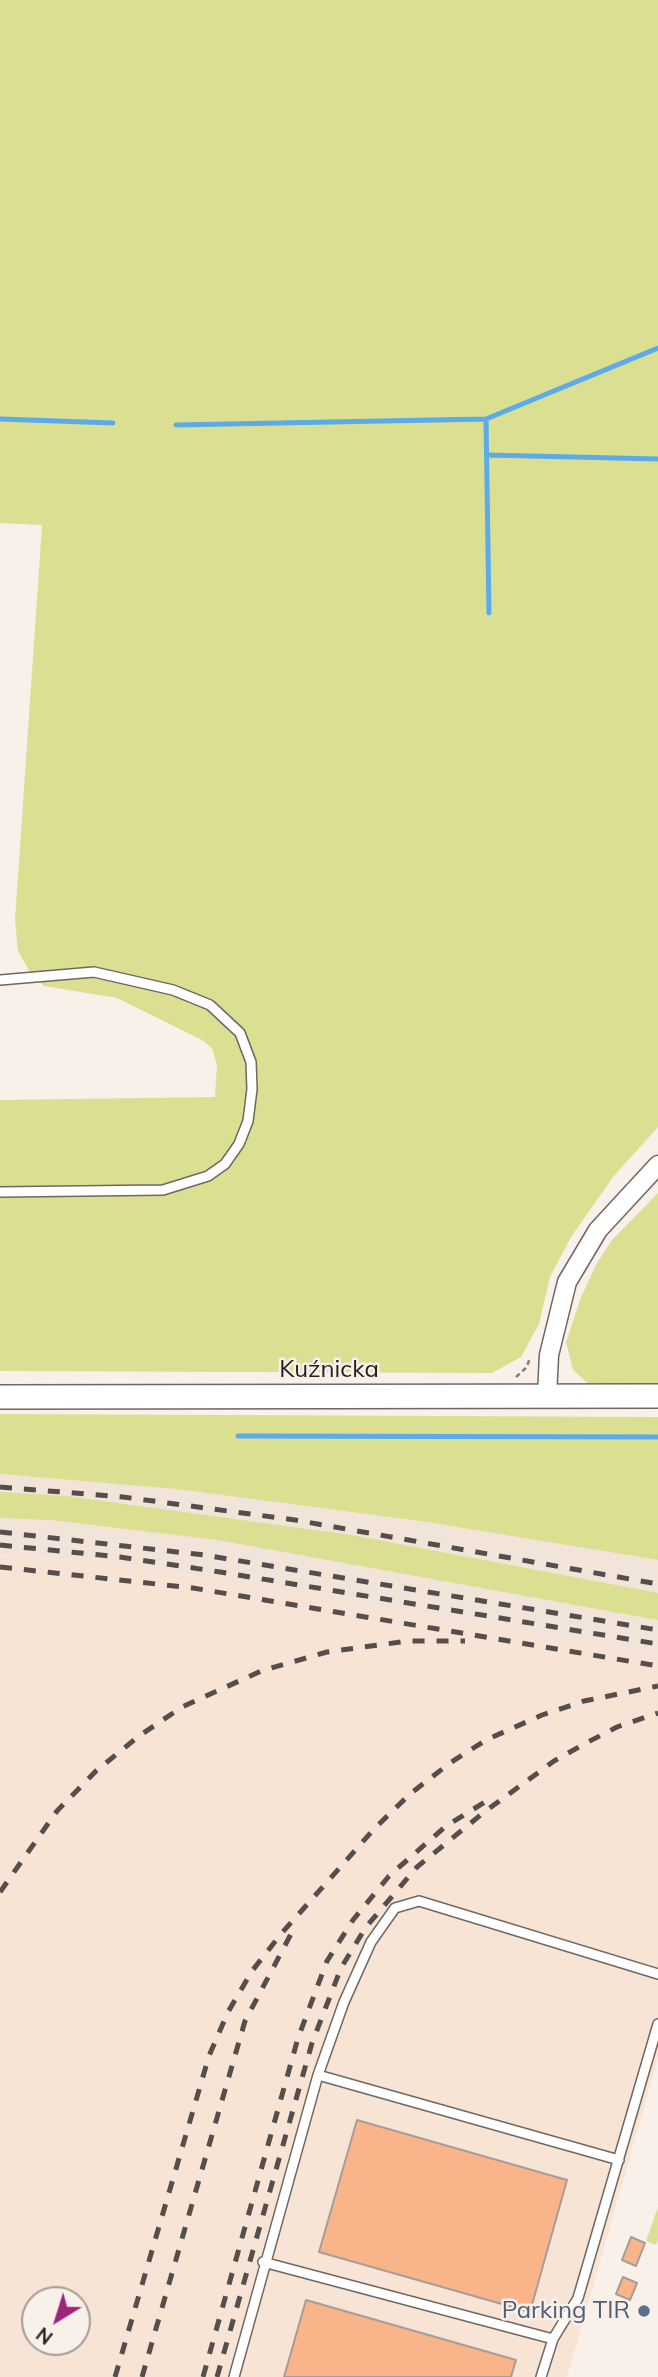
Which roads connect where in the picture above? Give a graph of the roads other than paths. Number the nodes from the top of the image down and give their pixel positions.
1 (0, 980) edge
2 (658, 1165) edge
3 (0, 1192) edge
4 (0, 1396) edge
5 (547, 1396) junction
6 (658, 1396) edge
7 (658, 1974) edge
8 (658, 2024) edge
9 (318, 2075) junction
10 (619, 2160) junction
11 (264, 2262) junction
12 (553, 2339) junction
13 (234, 2377) edge
14 (541, 2377) edge

1 - 3 lane
2 - 5 street
4 - 5 street, Kuźnicka
5 - 6 street, Kuźnicka
7 - 9 lane
8 - 10 lane
9 - 10 lane
9 - 11 lane
10 - 12 lane
11 - 12 lane
11 - 13 lane
12 - 14 lane

